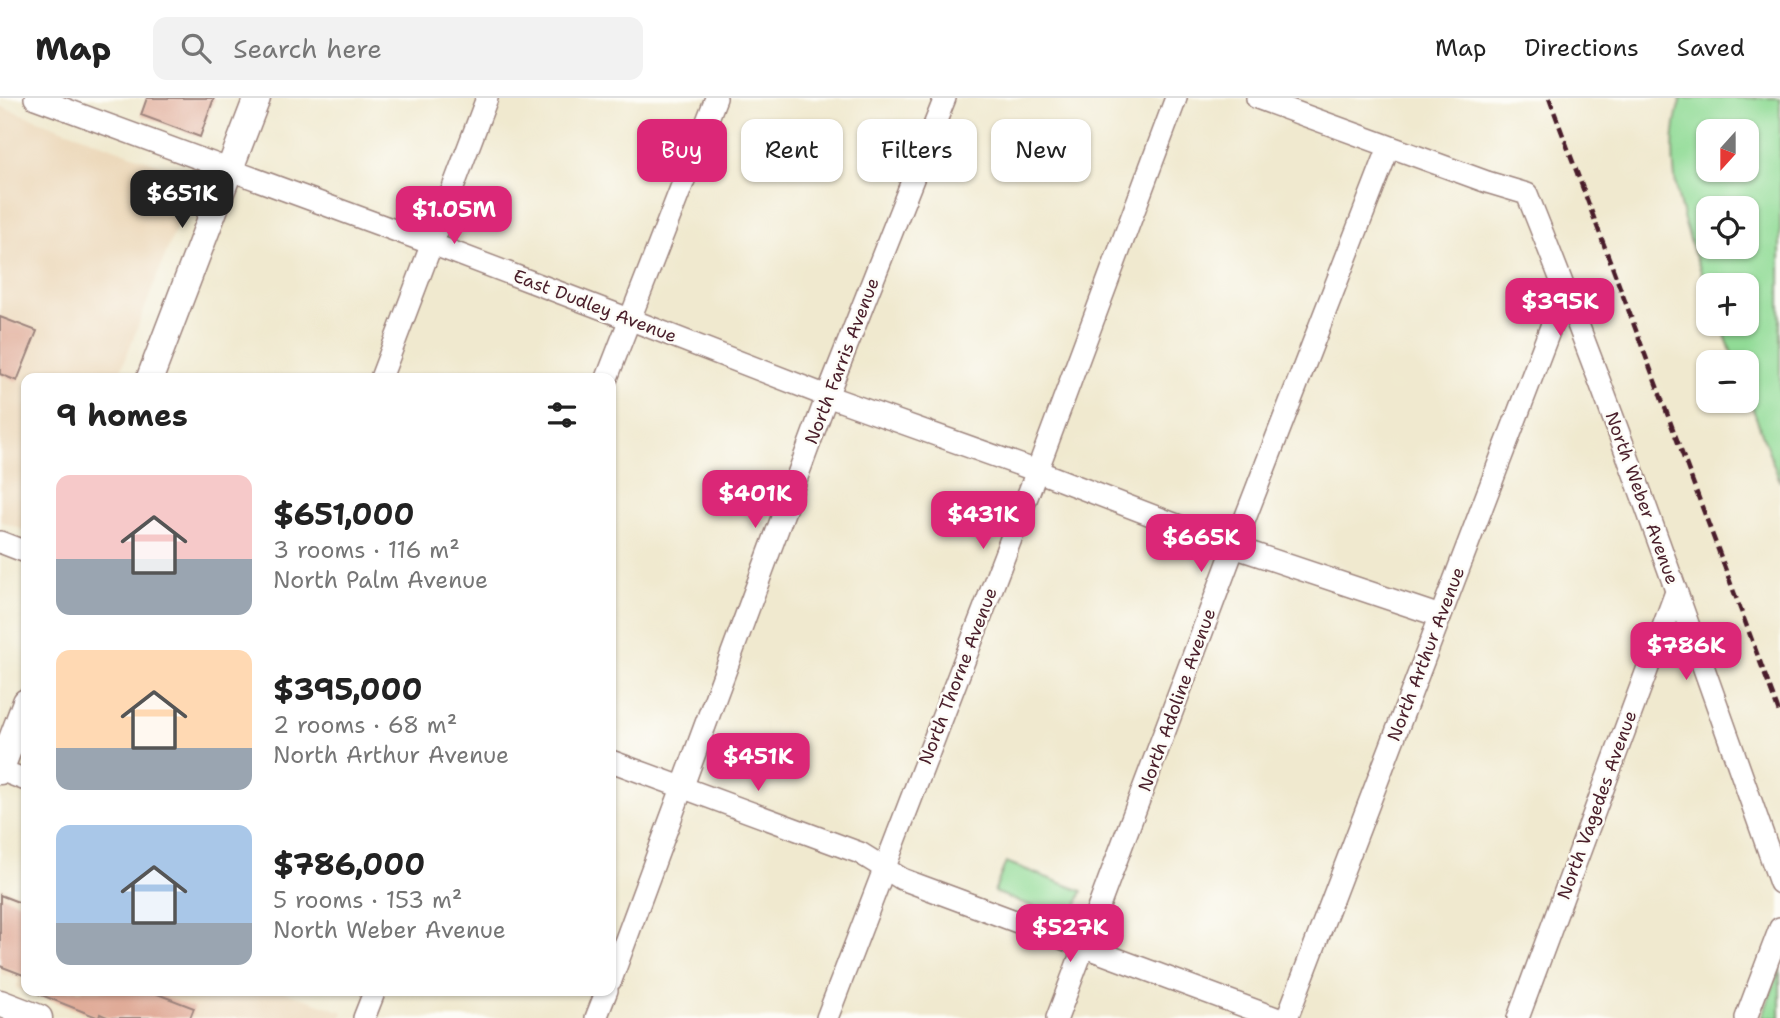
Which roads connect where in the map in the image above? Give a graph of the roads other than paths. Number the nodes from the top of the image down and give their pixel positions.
1 (35, 98) edge
2 (257, 98) edge
3 (487, 98) edge
4 (716, 98) edge
5 (945, 98) edge
6 (1176, 98) edge
7 (1257, 98) edge
8 (1389, 147) junction
9 (230, 171) junction
10 (432, 244) junction
11 (1565, 290) junction
12 (629, 318) junction
13 (152, 373) edge
14 (383, 373) edge
15 (609, 373) edge
16 (827, 396) junction
17 (1037, 471) junction
18 (0, 542) edge
19 (1234, 547) junction
20 (21, 550) edge
21 (1676, 592) junction
22 (1440, 616) junction
23 (21, 715) edge
24 (616, 763) edge
25 (0, 770) edge
26 (21, 778) edge
27 (683, 788) junction
28 (884, 868) junction
29 (1780, 883) edge
30 (1780, 928) edge
31 (1085, 947) junction
32 (616, 967) edge
33 (372, 996) edge
34 (605, 996) edge
35 (0, 1003) edge
36 (40, 1018) edge
37 (364, 1018) edge
38 (596, 1018) edge
39 (827, 1018) edge
40 (1057, 1018) edge
41 (1276, 1018) edge
42 (1287, 1018) edge
43 (1518, 1018) edge
44 (1746, 1018) edge

1 - 9 street, East Dudley Avenue
2 - 9 main road
3 - 10 street
4 - 12 street
5 - 16 street, North Farris Avenue
6 - 17 street, North Thorne Avenue
7 - 8 street
8 - 11 street, North Weber Avenue
8 - 19 street, North Adoline Avenue
9 - 10 street, East Dudley Avenue
9 - 13 main road
10 - 12 street, East Dudley Avenue
10 - 14 street
11 - 21 street, North Weber Avenue
11 - 22 street, North Arthur Avenue
12 - 15 street
12 - 16 street, East Dudley Avenue
16 - 17 street, East Dudley Avenue
16 - 27 street, North Farris Avenue
17 - 19 street, East Dudley Avenue
17 - 28 street, North Thorne Avenue
18 - 20 street
19 - 22 street, East Dudley Avenue
19 - 31 street, North Adoline Avenue
21 - 29 street, North Weber Avenue
21 - 43 street, North Vagedes Avenue
22 - 42 street, North Arthur Avenue
23 - 25 main road
24 - 27 street
25 - 26 street
27 - 28 street
27 - 32 street, North Farris Avenue
28 - 31 street
28 - 39 street, North Thorne Avenue
30 - 44 street
31 - 40 street, North Adoline Avenue
31 - 41 street
33 - 37 street
34 - 38 street
35 - 36 main road

